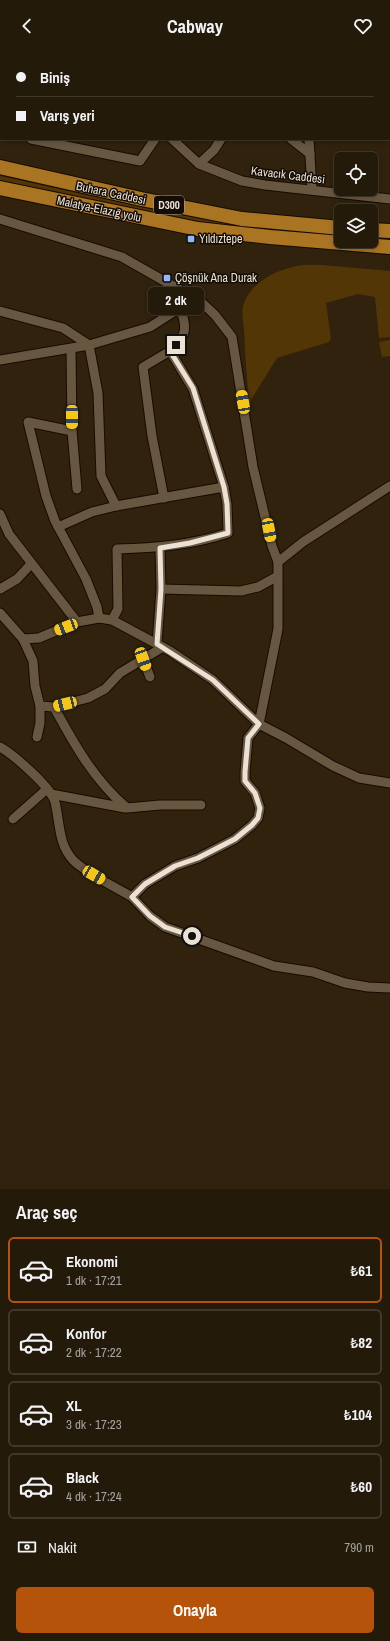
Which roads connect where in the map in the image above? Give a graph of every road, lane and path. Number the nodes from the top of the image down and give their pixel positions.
1 (36, 140) edge
2 (154, 140) edge
3 (173, 140) edge
4 (221, 140) edge
5 (292, 140) edge
6 (309, 140) edge
7 (310, 154) junction
8 (199, 164) junction
9 (0, 167) edge
10 (0, 188) edge
11 (312, 190) junction
12 (390, 199) edge
13 (0, 219) edge
14 (334, 227) edge
15 (378, 230) edge
16 (390, 231) edge
17 (390, 247) edge
18 (173, 286) junction
19 (0, 311) edge
20 (175, 311) junction
21 (89, 345) junction
22 (71, 349) junction
23 (170, 351) junction
24 (0, 360) edge
25 (72, 431) junction
26 (390, 486) edge
27 (224, 487) junction
28 (77, 489) dead end
29 (164, 498) junction
30 (116, 506) junction
31 (0, 514) edge
32 (58, 527) junction
33 (160, 548) junction
34 (278, 562) junction
35 (32, 564) junction
36 (278, 576) junction
37 (0, 589) edge
38 (161, 589) junction
39 (0, 613) edge
40 (99, 618) junction
41 (112, 620) junction
42 (77, 622) junction
43 (23, 639) junction
44 (160, 646) junction
45 (143, 659) junction
46 (150, 677) dead end
47 (40, 706) junction
48 (54, 707) junction
49 (259, 724) junction
50 (37, 737) dead end
51 (0, 747) edge
52 (390, 783) edge
53 (49, 792) junction
54 (201, 805) dead end
55 (127, 808) junction
56 (13, 818) dead end
57 (132, 897) junction
58 (390, 988) edge

1 - 2 street
3 - 8 street, Kavacık Caddesi
4 - 8 street
5 - 7 street
6 - 7 street
7 - 11 street
8 - 11 street, Kavacık Caddesi
9 - 14 highway, Buhara Caddesi / D300
10 - 17 highway, Malatya-Elazığ yolu / D300
11 - 12 street, Kavacık Caddesi
13 - 18 street
15 - 16 highway
18 - 20 street
18 - 34 street
19 - 21 street
20 - 21 street
20 - 23 street
21 - 22 street
21 - 30 street
22 - 24 street
22 - 25 street
23 - 27 street
23 - 29 street
25 - 28 street
25 - 32 street
26 - 34 street
27 - 29 street
27 - 33 street
29 - 30 street
30 - 32 street
31 - 35 street
32 - 40 street
33 - 38 street
33 - 41 street
34 - 36 street
35 - 37 street
35 - 42 street
36 - 38 street
36 - 49 street
38 - 44 street
39 - 43 street
40 - 41 street
40 - 42 street
41 - 44 street
42 - 43 street
43 - 47 street
44 - 45 street
44 - 49 street
45 - 46 street
45 - 48 street
47 - 48 street
47 - 50 street
48 - 55 street
49 - 52 street
49 - 57 street
51 - 53 street
53 - 55 street
53 - 56 street
53 - 57 street
54 - 55 street
57 - 58 street

